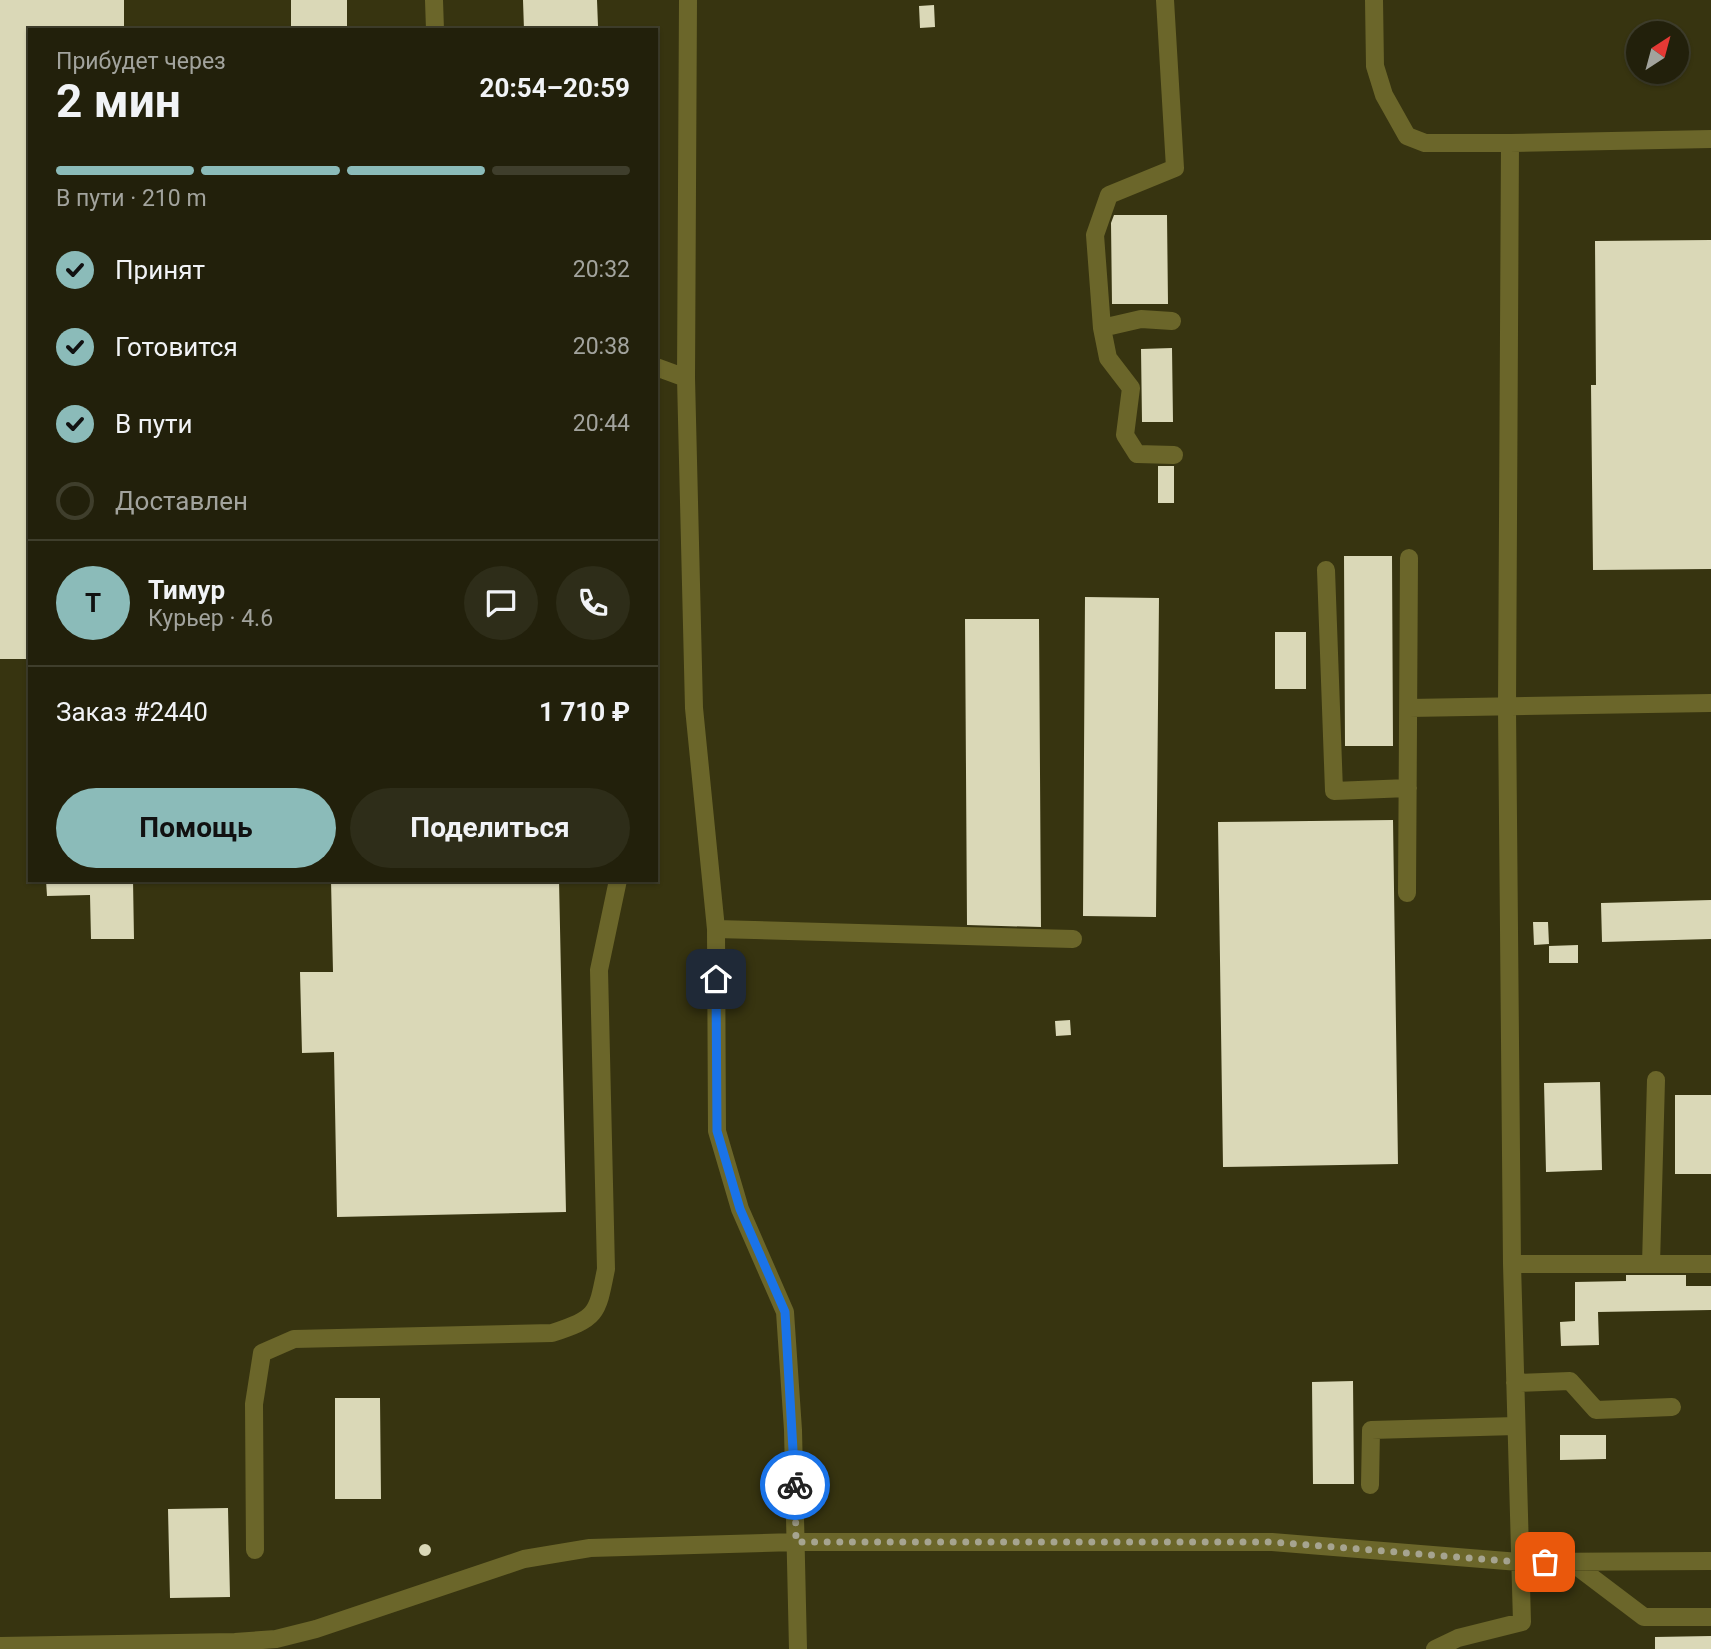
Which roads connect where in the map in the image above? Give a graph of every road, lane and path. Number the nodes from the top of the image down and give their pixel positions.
1 (434, 0) edge
2 (688, 0) edge
3 (1166, 0) edge
4 (1374, 0) edge
5 (435, 28) edge
6 (1711, 139) edge
7 (1510, 142) junction
8 (1172, 321) dead end
9 (1102, 328) junction
10 (658, 368) edge
11 (686, 378) junction
12 (1174, 455) dead end
13 (1409, 558) dead end
14 (1326, 570) dead end
15 (1711, 703) edge
16 (1409, 708) junction
17 (1507, 708) junction
18 (1408, 788) junction
19 (618, 882) edge
20 (1407, 893) dead end
21 (716, 929) junction
22 (1073, 939) dead end
23 (1656, 1080) dead end
24 (1513, 1264) junction
25 (1651, 1264) junction
26 (1711, 1264) edge
27 (1515, 1383) junction
28 (1672, 1407) dead end
29 (1516, 1426) junction
30 (1370, 1485) dead end
31 (796, 1542) junction
32 (255, 1550) dead end
33 (1711, 1561) edge
34 (1519, 1562) junction
35 (1570, 1562) junction
36 (1711, 1617) edge
37 (0, 1646) edge
38 (798, 1649) edge
39 (1435, 1649) edge

1 - 5 street
2 - 11 street
3 - 9 street
4 - 7 street
6 - 7 street
7 - 17 street
8 - 9 street
9 - 12 street
10 - 11 street
11 - 21 street
13 - 16 street
14 - 18 street
15 - 17 street
16 - 17 street
16 - 18 street
17 - 24 street
18 - 20 street
19 - 32 street
21 - 22 street
21 - 31 street
23 - 25 street
24 - 25 street
24 - 27 street
25 - 26 street
27 - 28 street
27 - 29 street
29 - 30 street
29 - 34 street
31 - 34 street
31 - 37 street
31 - 38 street
33 - 35 street
34 - 35 street
34 - 39 street
35 - 36 street

